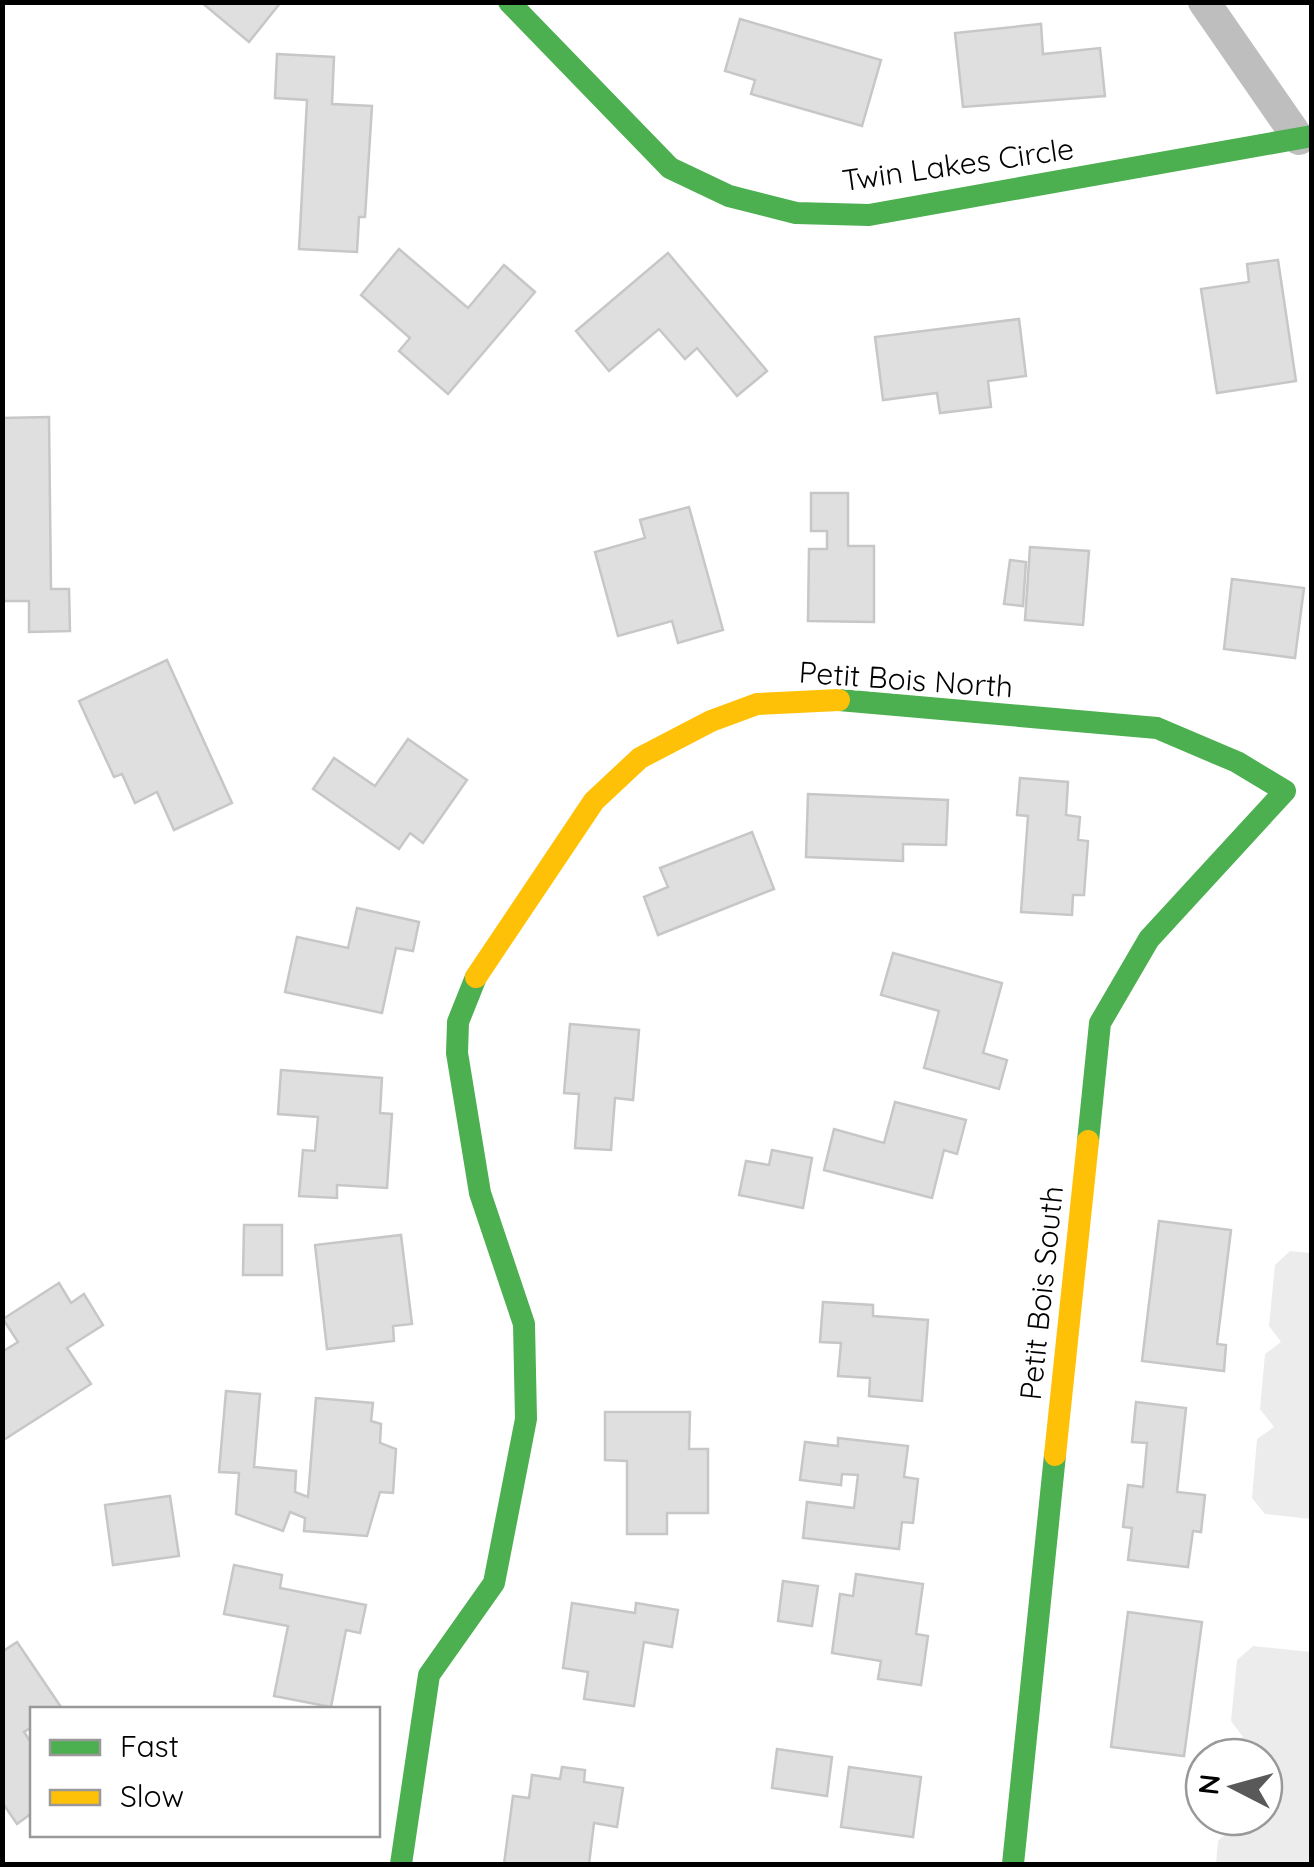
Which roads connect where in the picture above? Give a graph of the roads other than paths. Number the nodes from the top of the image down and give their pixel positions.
1 (509, 2) edge
2 (1204, 2) edge
3 (1305, 138) edge
4 (1285, 791) joint
5 (401, 1864) edge
6 (1013, 1864) edge

1 - 3 street, Twin Lakes Circle
2 - 3 street
4 - 5 street, Petit Bois North
4 - 6 street, Petit Bois South

